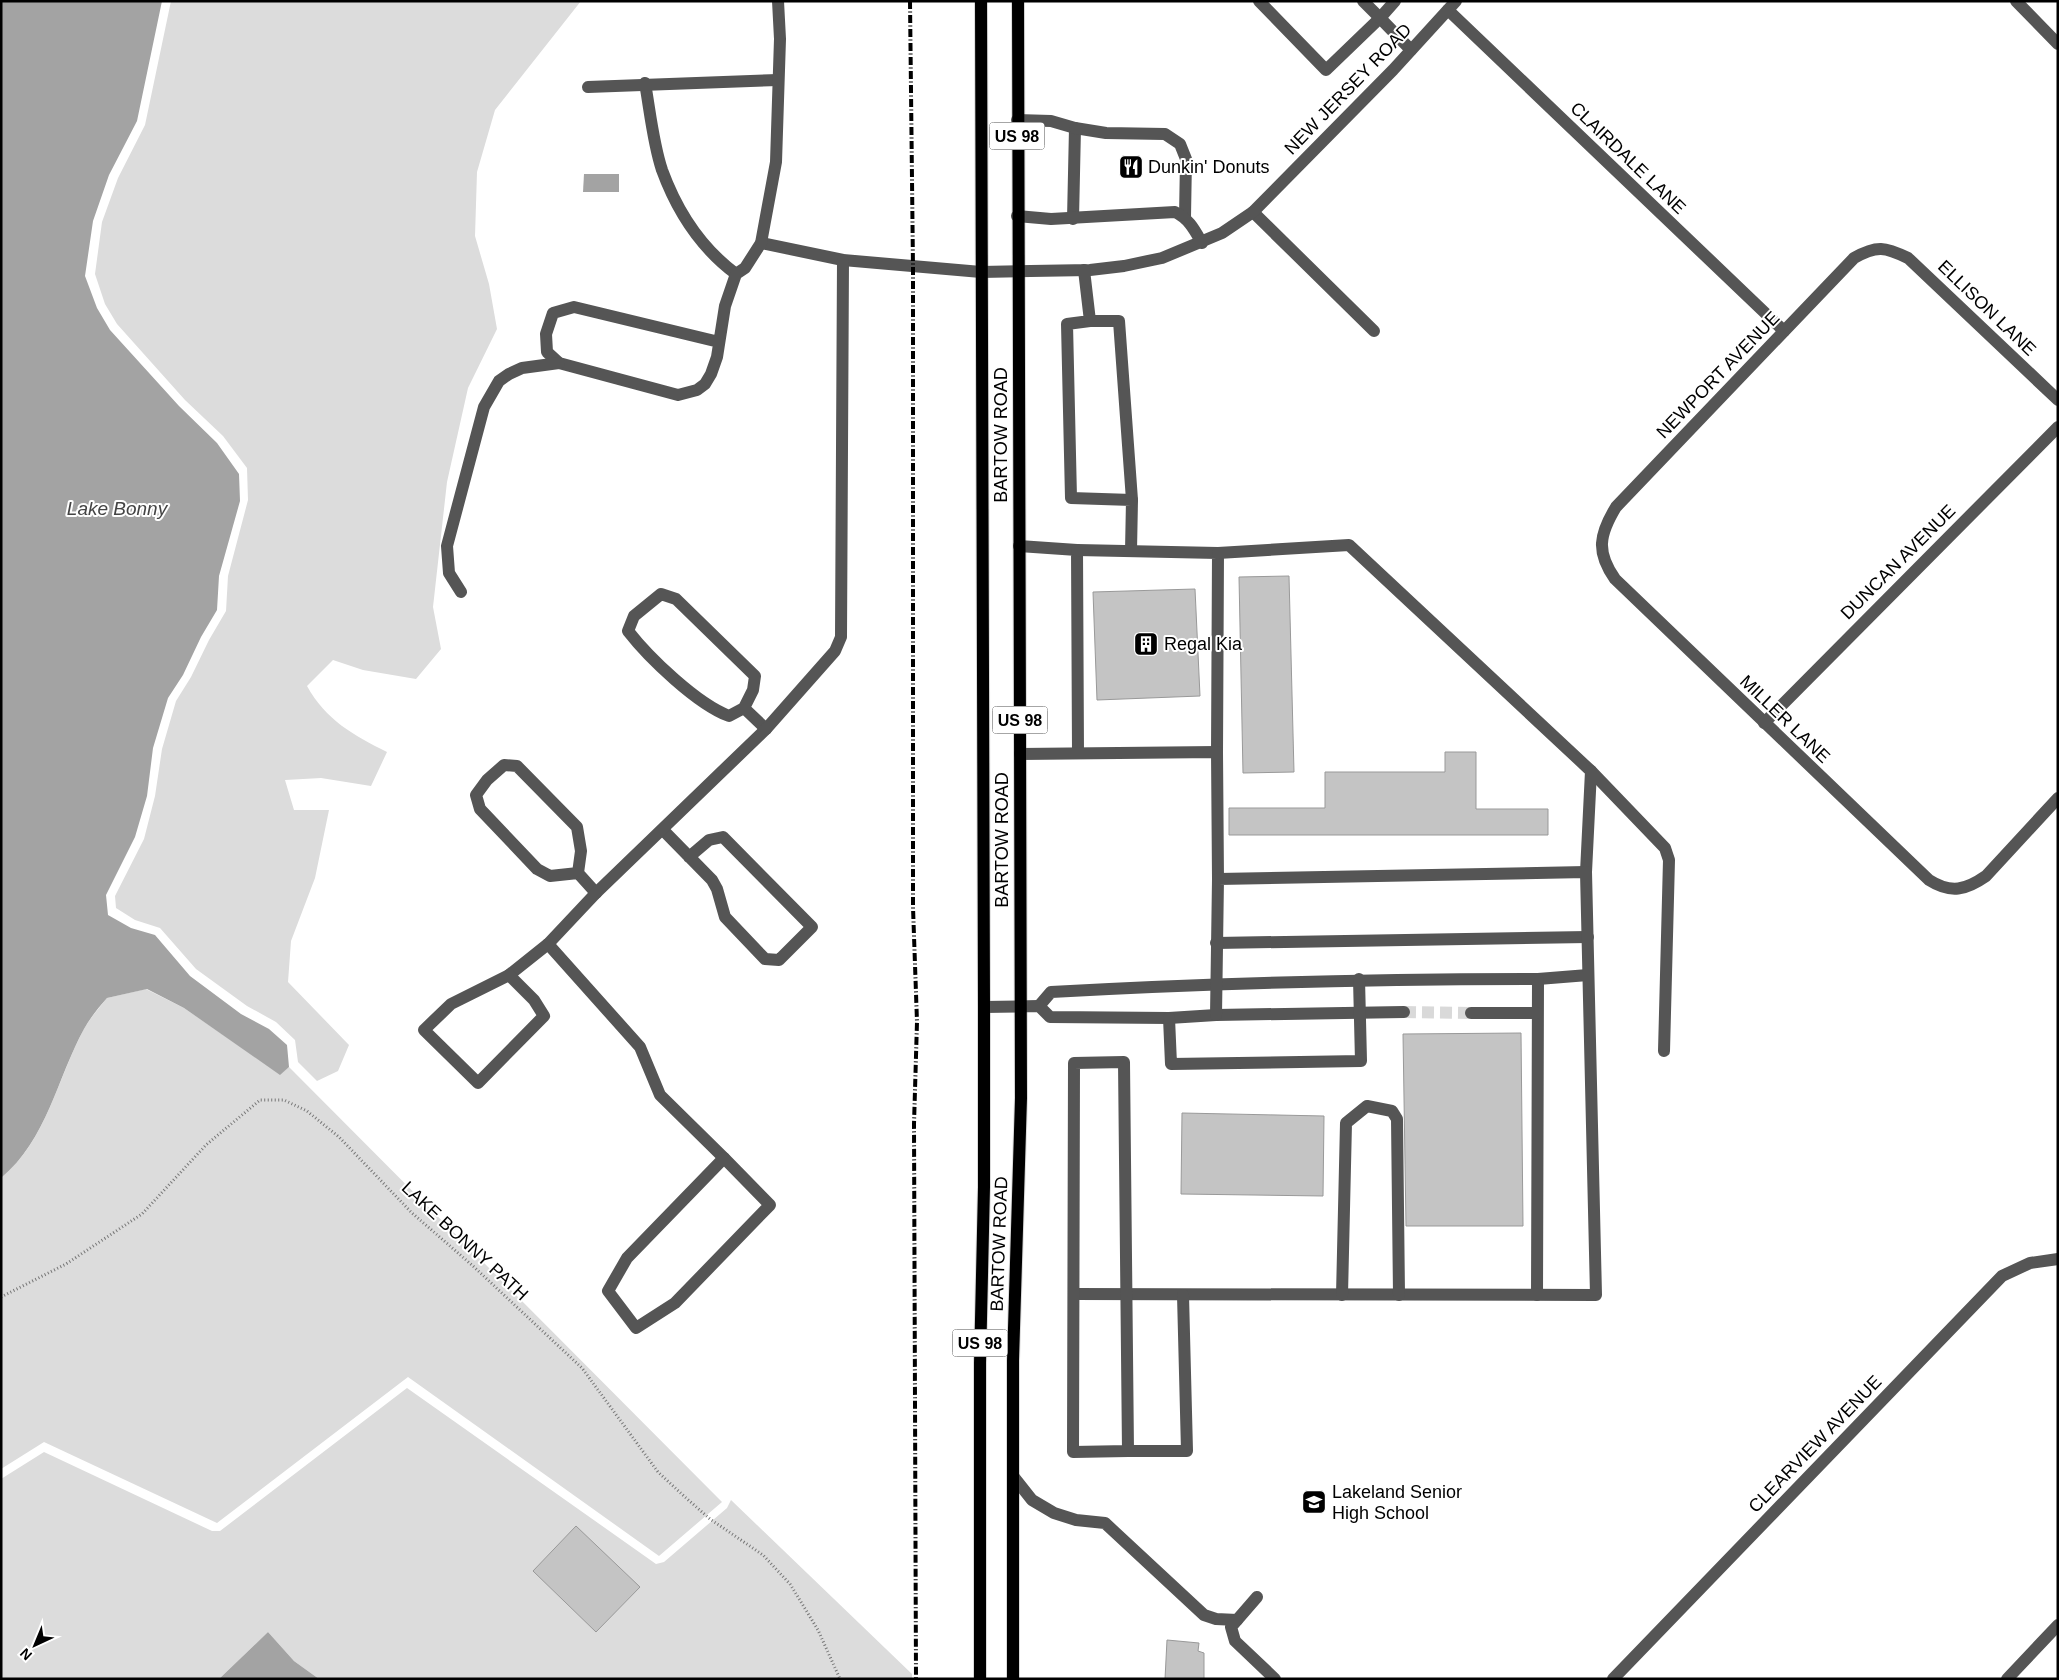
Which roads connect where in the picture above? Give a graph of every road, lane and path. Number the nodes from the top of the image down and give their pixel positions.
1 (778, 1) edge
2 (981, 1) edge
3 (1018, 1) edge
4 (1259, 1) edge
5 (1362, 1) edge
6 (1395, 1) edge
7 (2016, 1) edge
8 (1452, 5) edge
9 (1380, 18) junction
10 (2058, 44) edge
11 (1411, 50) junction
12 (778, 80) junction
13 (645, 83) junction
14 (588, 87) dead end
15 (1018, 120) junction
16 (1075, 128) junction
17 (1253, 212) junction
18 (1017, 216) junction
19 (1185, 217) junction
20 (1073, 219) junction
21 (761, 243) junction
22 (1202, 243) junction
23 (1887, 248) joint
24 (843, 260) junction
25 (1084, 270) junction
26 (981, 272) junction
27 (1017, 272) junction
28 (736, 274) junction
29 (1090, 321) junction
30 (1374, 331) dead end
31 (1784, 331) junction
32 (719, 342) junction
33 (559, 363) junction
34 (2058, 400) edge
35 (2058, 427) edge
36 (1132, 500) junction
37 (1019, 546) junction
38 (1077, 550) junction
39 (1131, 551) junction
40 (1602, 552) joint
41 (1218, 553) junction
42 (461, 592) dead end
43 (744, 708) junction
44 (1764, 723) junction
45 (766, 730) junction
46 (1217, 752) junction
47 (1078, 753) junction
48 (1020, 754) junction
49 (1591, 771) junction
50 (2058, 798) edge
51 (664, 830) junction
52 (689, 857) junction
53 (1586, 872) junction
54 (578, 873) junction
55 (1218, 879) junction
56 (596, 893) junction
57 (1588, 937) junction
58 (1216, 943) junction
59 (548, 944) junction
60 (509, 975) junction
61 (1588, 975) junction
62 (1359, 979) junction
63 (1538, 979) junction
64 (1216, 983) junction
65 (1021, 1006) junction
66 (1039, 1006) junction
67 (984, 1007) junction
68 (1361, 1011) junction
69 (1404, 1012) tunnel mouth
70 (1471, 1013) tunnel mouth
71 (1537, 1013) junction
72 (1216, 1015) junction
73 (1169, 1018) junction
74 (1664, 1051) dead end
75 (724, 1158) junction
76 (2058, 1259) edge
77 (1076, 1294) junction
78 (1127, 1295) junction
79 (1183, 1295) junction
80 (1342, 1295) junction
81 (1399, 1295) junction
82 (1537, 1295) junction
83 (1, 1297) edge
84 (1128, 1451) junction
85 (1013, 1476) junction
86 (1257, 1597) dead end
87 (1238, 1620) junction
88 (2058, 1625) edge
89 (840, 1679) edge
90 (980, 1679) edge
91 (1013, 1679) edge
92 (1275, 1679) edge
93 (1613, 1679) edge
94 (2007, 1679) edge

1 - 12 street
2 - 26 main road, BARTOW ROAD / US 98
3 - 15 main road, BARTOW ROAD / US 98
4 - 9 street
5 - 9 street
6 - 9 street
7 - 10 street
8 - 11 street, NEW JERSEY ROAD
8 - 31 street, CLAIRDALE LANE
9 - 11 street
11 - 17 street, NEW JERSEY ROAD
12 - 13 street
12 - 21 street
13 - 14 street
13 - 28 street
15 - 16 street
15 - 18 main road, BARTOW ROAD / US 98
16 - 19 street
16 - 20 street
17 - 22 street, NEW JERSEY ROAD
17 - 30 street
18 - 20 street
18 - 27 main road, BARTOW ROAD / US 98
19 - 20 street
19 - 22 street
21 - 24 street, NEW JERSEY ROAD
21 - 28 street
22 - 25 street, NEW JERSEY ROAD
23 - 31 street, NEWPORT AVENUE
23 - 34 street, ELLISON LANE
24 - 26 street, NEW JERSEY ROAD
24 - 45 street
25 - 27 street, NEW JERSEY ROAD
25 - 29 street
26 - 27 street, NEW JERSEY ROAD
26 - 67 main road, BARTOW ROAD / US 98
27 - 37 main road, BARTOW ROAD / US 98
28 - 32 street
29 - 36 street
29 - 36 street
31 - 40 street, NEWPORT AVENUE
32 - 33 street
32 - 33 street
33 - 42 street
35 - 44 street, DUNCAN AVENUE
36 - 39 street
37 - 38 street
37 - 48 main road, BARTOW ROAD / US 98
38 - 39 street
38 - 47 street
39 - 41 street
40 - 44 street, MILLER LANE
41 - 46 street
41 - 49 street
43 - 43 street
43 - 45 street
44 - 50 street, MILLER LANE
45 - 51 street
46 - 47 street
46 - 55 street
47 - 48 street
48 - 65 main road, BARTOW ROAD / US 98
49 - 53 street
49 - 74 street
51 - 52 street
51 - 56 street
52 - 52 street
53 - 55 street
53 - 57 street
54 - 54 street
54 - 56 street
55 - 58 street
56 - 59 street
57 - 58 street
57 - 61 street
58 - 64 street
59 - 60 street
59 - 75 street
60 - 60 street
61 - 63 street
61 - 82 street
62 - 63 street
62 - 64 street
62 - 68 street
63 - 71 street
64 - 66 street
64 - 72 street
65 - 66 street
65 - 67 street
65 - 85 main road, BARTOW ROAD / US 98
66 - 73 street
67 - 90 main road, BARTOW ROAD / US 98
68 - 69 street
68 - 72 street
68 - 73 street
70 - 71 street
71 - 82 street
72 - 73 street
75 - 75 street
76 - 93 street, CLEARVIEW AVENUE
77 - 78 street
77 - 78 street
77 - 84 street
78 - 79 street
78 - 84 street
79 - 80 street
79 - 84 street
80 - 81 street
80 - 81 street
81 - 82 street
83 - 89 path, LAKE BONNY PATH
85 - 87 street
85 - 91 main road, BARTOW ROAD / US 98
86 - 87 street
87 - 92 street
88 - 94 street

